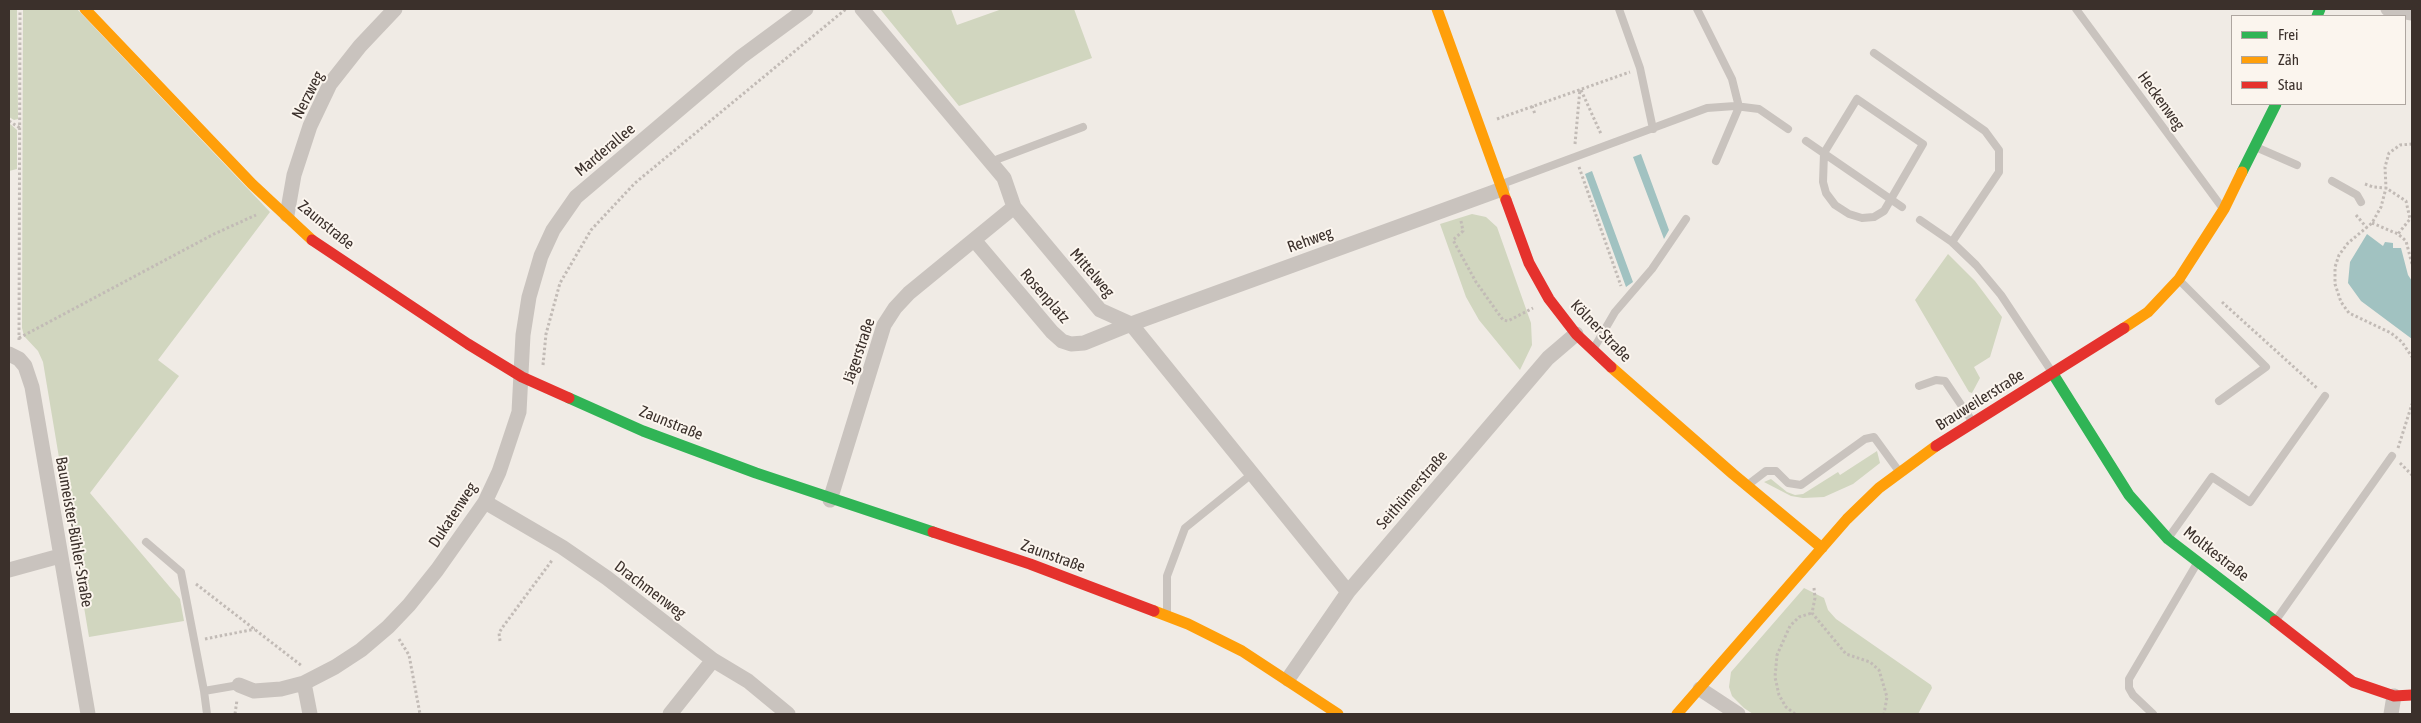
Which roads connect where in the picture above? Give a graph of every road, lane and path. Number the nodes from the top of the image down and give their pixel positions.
1 (20, 9) edge
2 (85, 9) edge
3 (395, 9) edge
4 (806, 9) edge
5 (846, 9) edge
6 (862, 9) edge
7 (1437, 9) edge
8 (1619, 9) edge
9 (1697, 9) edge
10 (2076, 9) edge
11 (2388, 9) edge
12 (2412, 13) edge
13 (1874, 52) dead end
14 (1640, 68) junction
15 (1580, 89) junction
16 (2276, 105) edge
17 (1532, 106) junction
18 (1739, 107) junction
19 (1535, 114) dead end
20 (9, 120) edge
21 (1480, 126) junction
22 (1083, 127) dead end
23 (21, 128) junction
24 (1653, 129) junction
25 (1788, 129) dead end
26 (1806, 141) dead end
27 (2412, 144) edge
28 (1606, 146) junction
29 (2255, 147) junction
30 (1824, 153) junction
31 (1575, 158) junction
32 (1716, 161) dead end
33 (991, 163) junction
34 (2297, 165) dead end
35 (2332, 181) dead end
36 (2358, 181) dead end
37 (1501, 187) junction
38 (2386, 188) junction
39 (1891, 200) junction
40 (2360, 202) dead end
41 (1456, 206) junction
42 (1014, 207) junction
43 (1902, 208) dead end
44 (2224, 210) junction
45 (259, 214) dead end
46 (287, 215) junction
47 (1686, 219) dead end
48 (1920, 220) dead end
49 (2372, 223) junction
50 (2398, 234) junction
51 (975, 241) junction
52 (1952, 242) junction
53 (2412, 264) edge
54 (2179, 279) junction
55 (2216, 297) dead end
56 (1549, 299) junction
57 (1626, 301) junction
58 (1131, 324) junction
59 (1576, 334) junction
60 (19, 338) dead end
61 (1592, 349) junction
62 (14, 356) edge
63 (2412, 357) edge
64 (2054, 374) junction
65 (522, 377) junction
66 (542, 385) junction
67 (1918, 386) dead end
68 (2325, 396) joint
69 (2219, 400) dead end
70 (2412, 404) edge
71 (1973, 423) junction
72 (2392, 456) joint
73 (1252, 472) junction
74 (1899, 472) junction
75 (1747, 485) junction
76 (830, 500) junction
77 (485, 502) junction
78 (2168, 539) junction
79 (146, 542) dead end
80 (562, 547) junction
81 (1822, 548) junction
82 (60, 556) junction
83 (2198, 562) junction
84 (9, 570) edge
85 (181, 572) junction
86 (1348, 592) junction
87 (1166, 616) junction
88 (2275, 622) junction
89 (388, 627) junction
90 (255, 629) junction
91 (195, 641) junction
92 (500, 641) dead end
93 (713, 660) junction
94 (1288, 679) junction
95 (310, 680) junction
96 (239, 685) joint
97 (1700, 689) junction
98 (204, 691) junction
99 (2412, 695) edge
100 (2394, 696) junction
101 (88, 714) edge
102 (208, 714) edge
103 (310, 714) edge
104 (420, 714) edge
105 (670, 714) edge
106 (788, 714) edge
107 (1338, 714) edge
108 (1677, 714) edge
109 (1738, 714) edge
110 (1795, 714) edge
111 (1884, 714) edge
112 (2153, 714) edge
113 (2391, 714) edge

1 - 23 path
2 - 46 street, Zaunstraße
3 - 46 street, Nerzweg
4 - 65 street, Marderallee
5 - 66 path
6 - 33 street, Mittelweg
7 - 21 street, Kölner Straße
8 - 14 lane
9 - 18 lane
10 - 44 lane, Heckenweg
11 - 12 street
13 - 52 lane
14 - 15 path
14 - 24 lane
15 - 17 path
15 - 28 path
15 - 31 path
16 - 29 street, Brauweilerstraße
17 - 19 path
17 - 21 path
18 - 24 lane
18 - 25 lane
18 - 32 lane
20 - 23 path
21 - 37 street, Kölner Straße
22 - 33 lane
23 - 62 path
24 - 28 lane
26 - 30 lane
27 - 38 path
28 - 31 lane
29 - 34 lane
29 - 44 street, Brauweilerstraße
30 - 39 lane
30 - 39 lane
30 - 39 lane
31 - 37 lane
31 - 57 path
33 - 42 street, Mittelweg
35 - 40 lane
36 - 38 path
37 - 41 street, Rehweg
37 - 56 street, Kölner Straße
38 - 49 path
38 - 50 path
39 - 43 lane
41 - 56 path
41 - 58 street, Rehweg
42 - 51 street, Jägerstraße
42 - 58 street, Mittelweg
44 - 54 street, Brauweilerstraße
45 - 60 path
46 - 65 street, Zaunstraße
47 - 57 lane
48 - 52 lane
49 - 50 path
49 - 63 path
50 - 53 path
51 - 58 street, Rosenplatz
51 - 76 street, Jägerstraße
52 - 64 lane
54 - 64 street, Brauweilerstraße
54 - 69 lane
55 - 68 path
56 - 59 street, Kölner Straße
57 - 61 lane
58 - 73 street, Mittelweg
59 - 61 street, Kölner Straße
59 - 86 street, Seithümerstraße
61 - 75 street, Kölner Straße
62 - 82 street, Baumeister-Bühler-Straße
64 - 71 street, Brauweilerstraße
64 - 78 street, Moltkestraße
65 - 66 street, Zaunstraße
65 - 77 street, Dukatenweg
66 - 76 street, Zaunstraße
67 - 71 lane
68 - 78 lane
70 - 72 path
71 - 74 street, Brauweilerstraße
72 - 88 lane
73 - 86 street, Mittelweg
73 - 87 lane
74 - 75 lane
74 - 81 street, Brauweilerstraße
75 - 81 street, Kölner Straße
76 - 87 street, Zaunstraße
77 - 80 street, Drachmenweg
77 - 89 street, Dukatenweg
78 - 83 street, Moltkestraße
79 - 85 lane
80 - 92 path
80 - 93 street, Drachmenweg
81 - 97 street, Brauweilerstraße
82 - 84 street
82 - 101 street, Baumeister-Bühler-Straße
83 - 88 street, Moltkestraße
83 - 112 lane
85 - 90 path
85 - 91 lane
86 - 94 street, Seithümerstraße
87 - 94 street, Zaunstraße
88 - 100 street, Moltkestraße
89 - 95 street, Dukatenweg
89 - 104 path
90 - 91 path
90 - 95 path
91 - 98 lane
93 - 105 street
93 - 106 street, Drachmenweg
94 - 107 street, Zaunstraße
95 - 96 street, Dukatenweg
95 - 103 street
96 - 98 lane
97 - 108 street, Brauweilerstraße
97 - 109 street
98 - 102 lane
99 - 100 street, Moltkestraße
100 - 113 street
110 - 111 path

